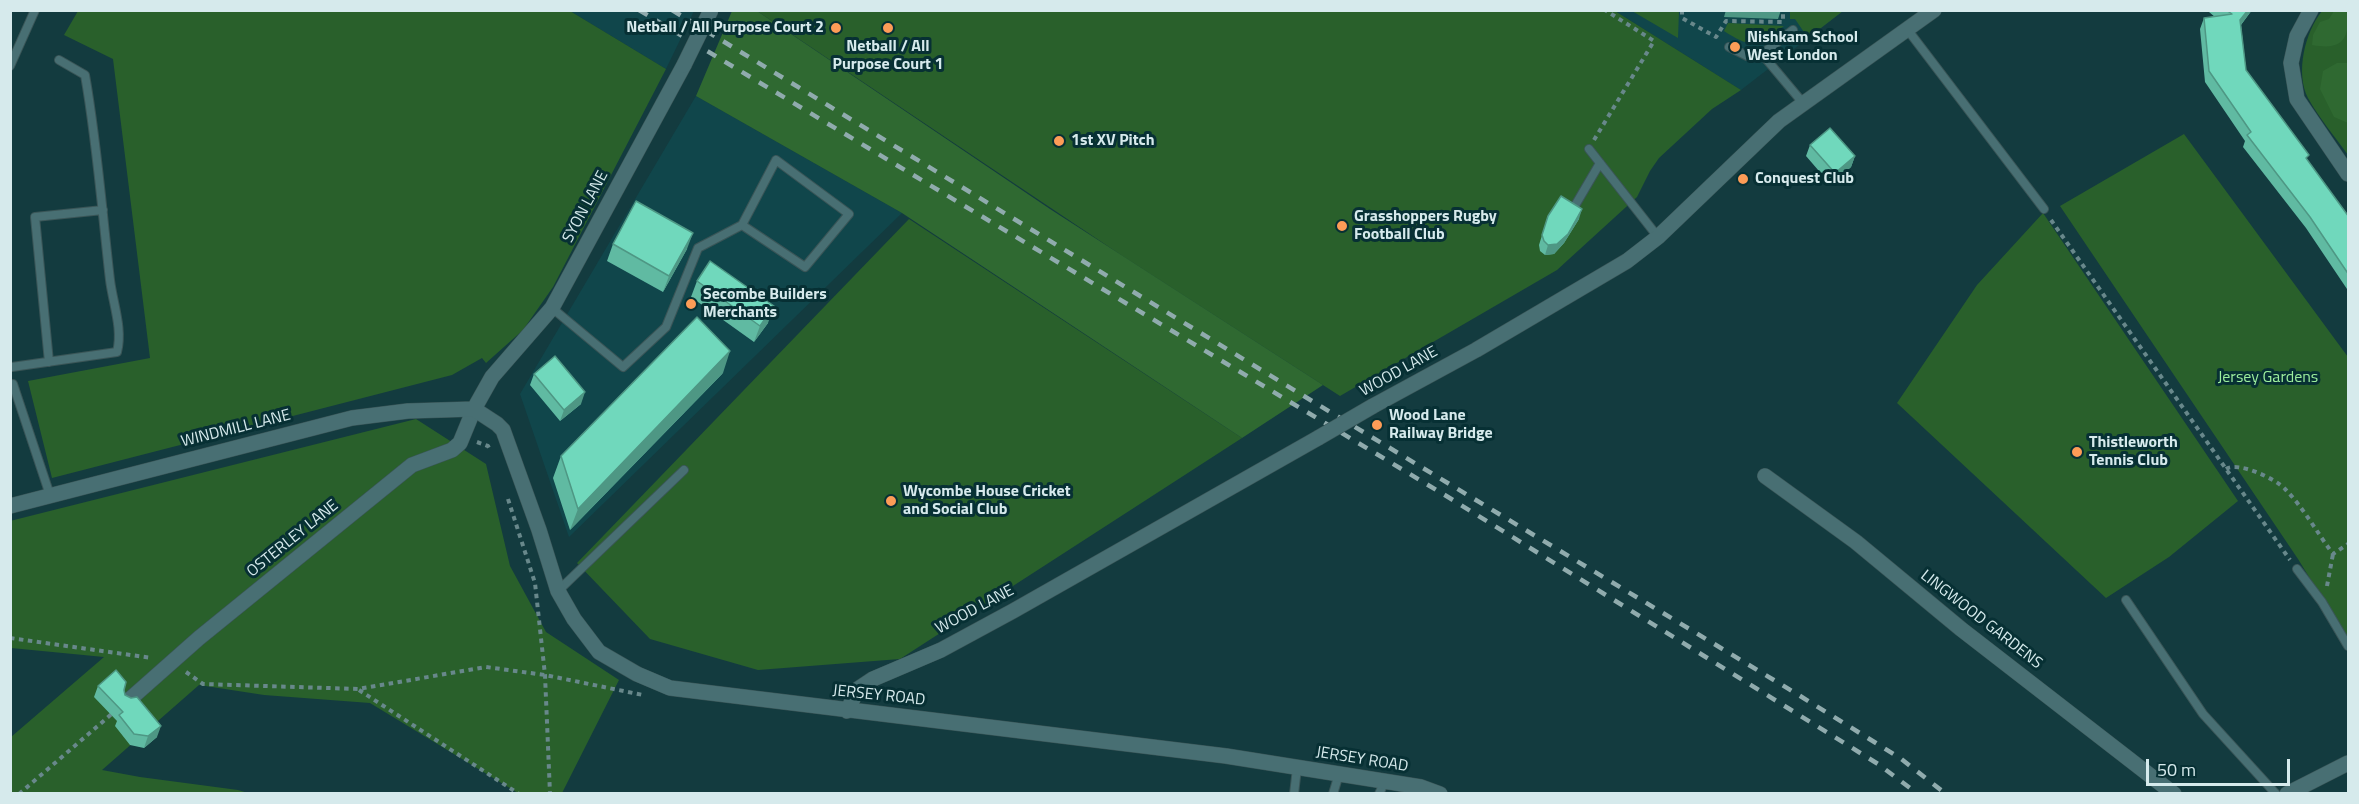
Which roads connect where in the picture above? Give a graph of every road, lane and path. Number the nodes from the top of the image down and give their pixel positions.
1 (35, 10) edge
2 (711, 10) edge
3 (1605, 10) edge
4 (1682, 10) edge
5 (1783, 10) edge
6 (1934, 10) edge
7 (2312, 10) edge
8 (1907, 29) junction
9 (1793, 30) dead end
10 (1730, 47) dead end
11 (1762, 54) junction
12 (59, 60) dead end
13 (10, 66) edge
14 (1803, 103) junction
15 (1589, 149) joint
16 (1600, 163) junction
17 (2349, 174) edge
18 (1573, 209) edge
19 (2044, 209) joint
20 (103, 210) junction
21 (742, 225) junction
22 (1658, 237) junction
23 (552, 308) junction
24 (49, 362) junction
25 (12, 367) edge
26 (13, 384) dead end
27 (474, 409) junction
28 (463, 437) junction
29 (492, 455) dead end
30 (2226, 469) junction
31 (684, 470) dead end
32 (1765, 476) dead end
33 (506, 493) dead end
34 (50, 495) junction
35 (10, 506) edge
36 (2349, 544) edge
37 (2333, 554) junction
38 (2297, 569) joint
39 (558, 591) junction
40 (2126, 600) dead end
41 (2322, 602) junction
42 (10, 638) edge
43 (2349, 646) edge
44 (173, 661) junction
45 (545, 675) junction
46 (670, 688) junction
47 (358, 689) junction
48 (129, 700) edge
49 (847, 711) junction
50 (111, 715) dead end
51 (2349, 763) edge
52 (1297, 768) junction
53 (1340, 774) junction
54 (1382, 788) edge
55 (2291, 793) edge
56 (19, 794) edge
57 (519, 794) edge
58 (550, 794) edge
59 (1294, 794) edge
60 (1333, 794) edge
61 (1440, 794) edge
62 (2174, 794) edge
63 (2276, 794) edge

1 - 13 lane
2 - 23 street, SYON LANE, bridge
3 - 15 path
4 - 5 path
6 - 8 street, WOOD LANE
7 - 17 street
8 - 14 street, WOOD LANE
8 - 19 lane
9 - 11 lane
10 - 11 lane
11 - 14 lane
12 - 20 lane
14 - 22 street, WOOD LANE
15 - 16 lane
16 - 18 lane
16 - 22 lane
19 - 30 path
20 - 24 lane
20 - 24 lane
21 - 21 lane
21 - 23 lane
22 - 49 street, WOOD LANE, bridge
23 - 27 street, SYON LANE
24 - 25 lane
26 - 34 lane
27 - 28 street
27 - 34 street, WINDMILL LANE
27 - 39 street, JERSEY ROAD
28 - 29 path
28 - 44 street, OSTERLEY LANE
30 - 37 path
30 - 38 path
31 - 39 lane
32 - 62 street, LINGWOOD GARDENS
33 - 45 path
34 - 35 street, WINDMILL LANE
36 - 37 path
37 - 41 path
38 - 41 lane
39 - 46 street, JERSEY ROAD
40 - 63 lane
41 - 43 lane
42 - 44 path
44 - 47 path
44 - 48 street, OSTERLEY LANE
45 - 46 path
45 - 47 path
45 - 58 path
46 - 49 street, JERSEY ROAD
47 - 57 path
49 - 52 street, JERSEY ROAD
50 - 56 path
51 - 55 street
52 - 53 street, JERSEY ROAD
52 - 59 lane
53 - 54 street, JERSEY ROAD
53 - 60 lane
54 - 61 street, JERSEY ROAD

